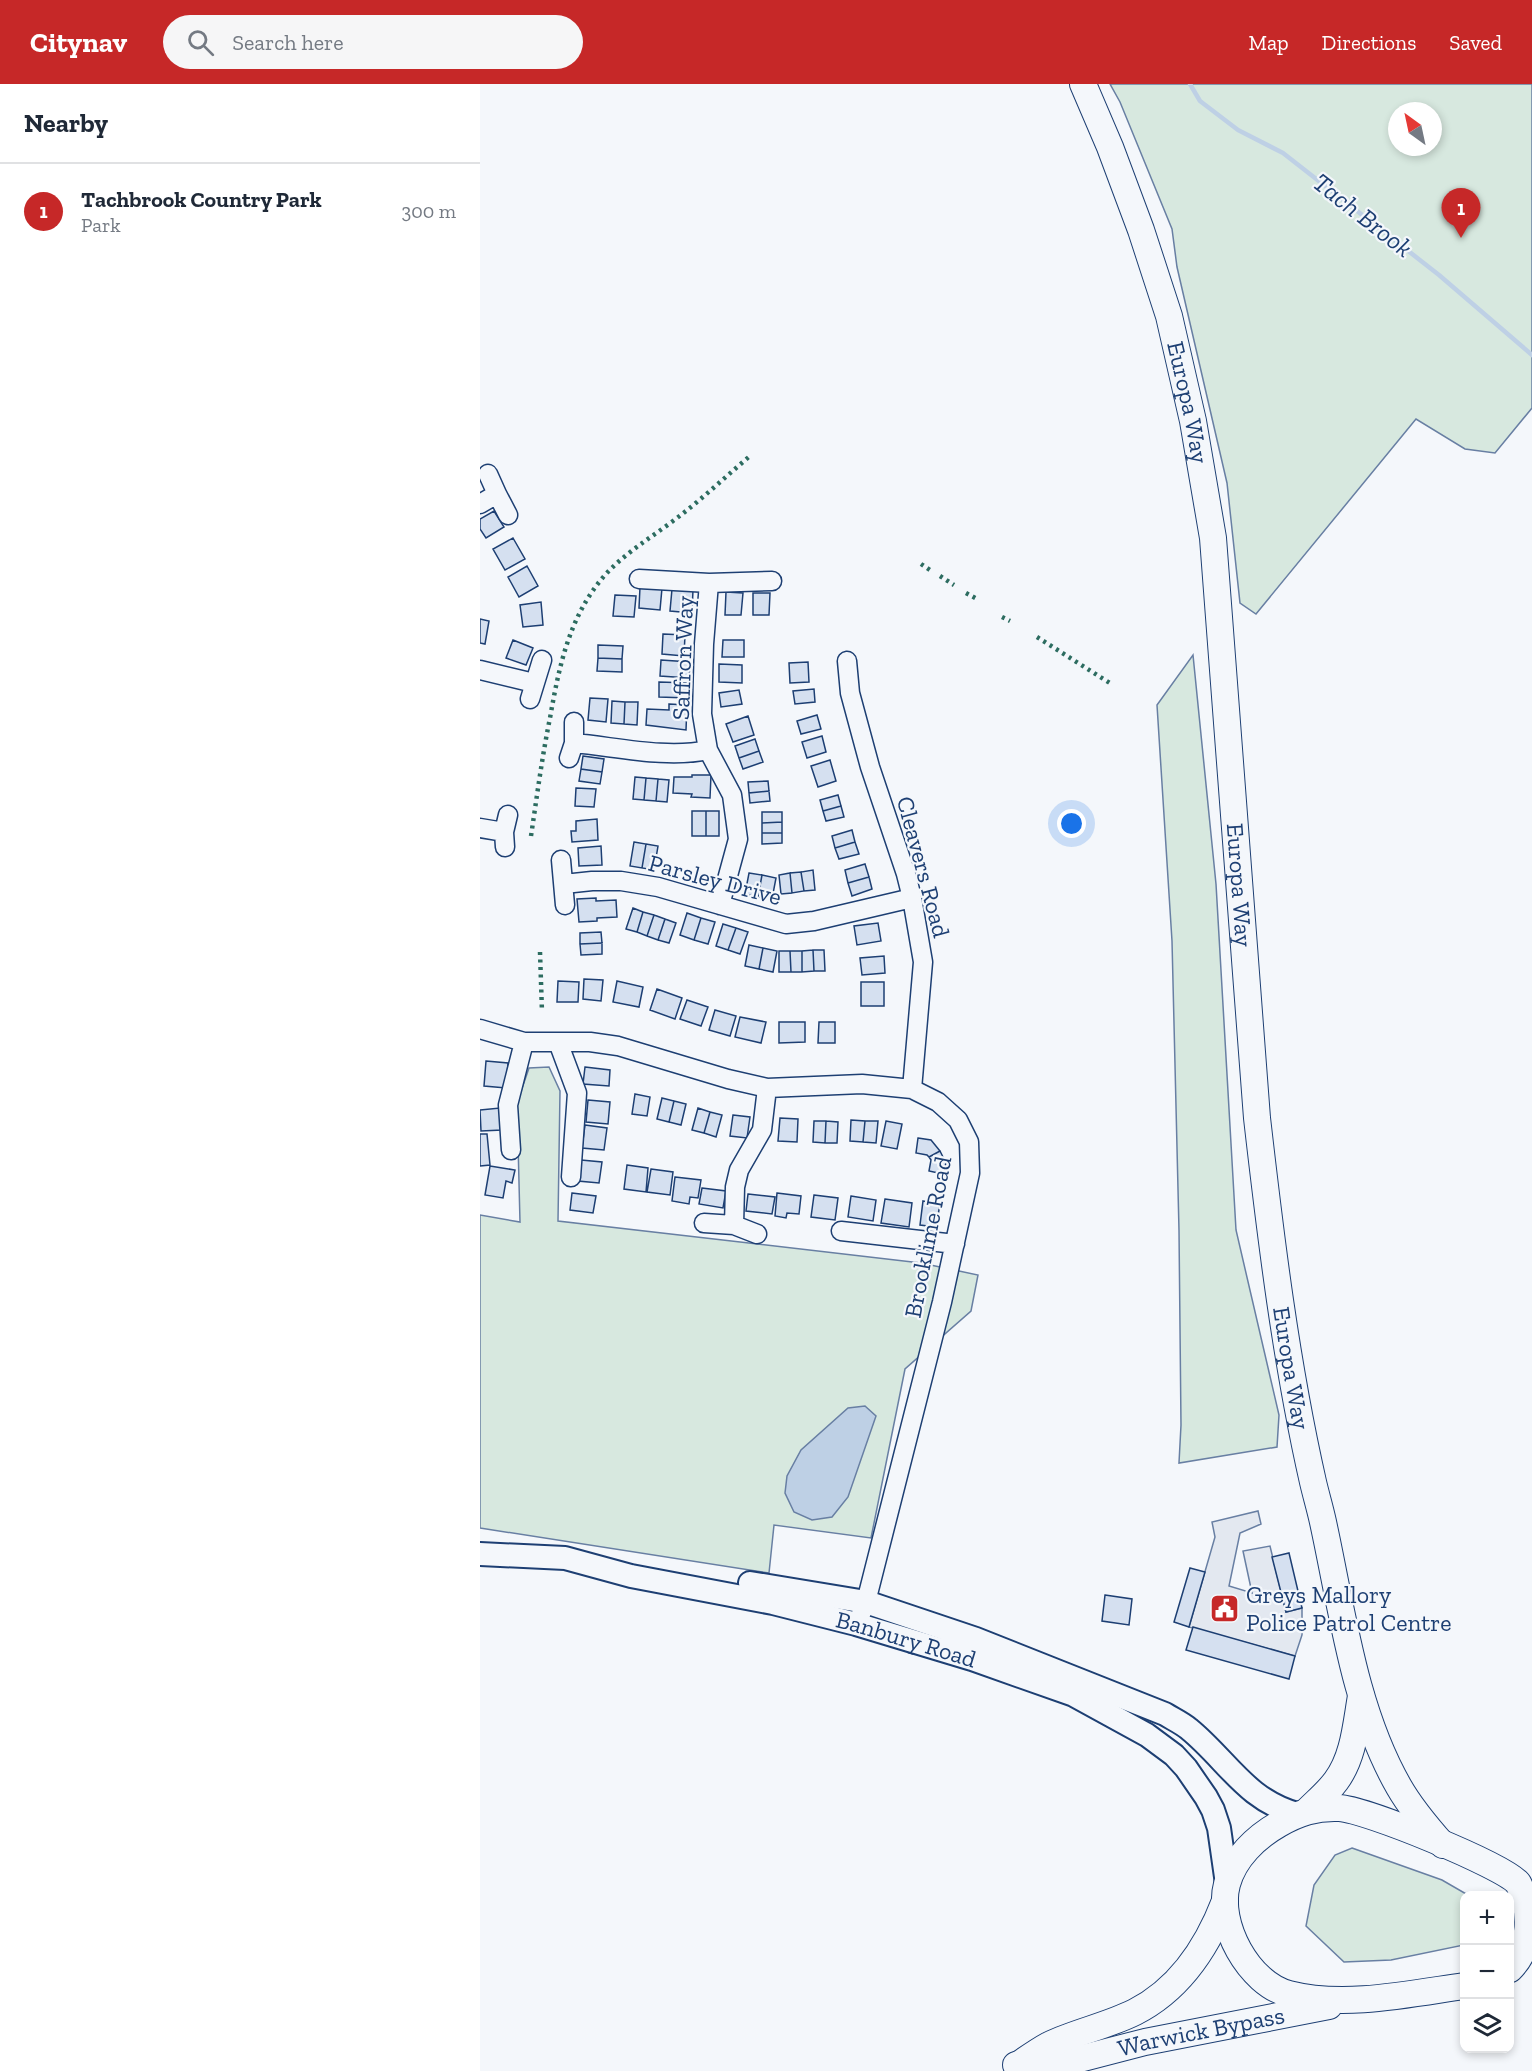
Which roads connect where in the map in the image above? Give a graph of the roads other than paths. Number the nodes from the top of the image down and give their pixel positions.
1 (1083, 84) edge
2 (488, 474) dead end
3 (497, 494) junction
4 (480, 504) edge
5 (508, 515) dead end
6 (639, 579) dead end
7 (772, 581) dead end
8 (709, 583) junction
9 (542, 660) dead end
10 (848, 661) dead end
11 (480, 670) edge
12 (574, 722) dead end
13 (708, 750) junction
14 (480, 828) edge
15 (506, 831) dead end
16 (561, 860) dead end
17 (564, 884) junction
18 (912, 898) junction
19 (565, 905) dead end
20 (720, 905) junction
21 (480, 1029) edge
22 (524, 1042) junction
23 (558, 1042) junction
24 (767, 1088) junction
25 (912, 1089) junction
26 (511, 1150) dead end
27 (571, 1178) dead end
28 (704, 1222) dead end
29 (734, 1225) junction
30 (841, 1231) dead end
31 (757, 1234) dead end
32 (955, 1244) junction
33 (480, 1554) edge
34 (565, 1558) junction
35 (866, 1602) junction
36 (856, 1624) junction
37 (1361, 1696) junction
38 (1302, 1813) junction
39 (1443, 1845) junction
40 (1491, 1865) junction
41 (1532, 1874) edge
42 (1226, 1893) junction
43 (1518, 1966) edge
44 (1460, 1987) edge
45 (1350, 2001) junction
46 (1009, 2068) edge

1 - 37 highway, Europa Way
2 - 3 street
3 - 4 street
3 - 5 street
6 - 8 street, Saffron Way
7 - 8 street, Saffron Way
8 - 13 street, Saffron Way
9 - 11 street
10 - 18 street, Cleavers Road
12 - 13 street
13 - 20 street, Saffron Way
14 - 15 street
16 - 17 street
17 - 19 street
17 - 20 street, Parsley Drive
18 - 20 street, Parsley Drive
18 - 25 street, Cleavers Road
21 - 22 street, Brooklime Road
22 - 23 street, Brooklime Road
22 - 26 street
23 - 24 street, Brooklime Road
23 - 27 street
24 - 25 street, Brooklime Road
24 - 29 street
25 - 32 street, Brooklime Road
28 - 29 street
29 - 31 street
30 - 32 street
32 - 35 street, Brooklime Road
33 - 34 main road, Banbury Road
34 - 35 main road
34 - 36 main road, Banbury Road
35 - 36 street, Brooklime Road
35 - 38 main road
36 - 42 main road, Banbury Road
37 - 38 highway, Europa Way
37 - 39 highway, Europa Way
38 - 39 highway
38 - 42 highway, Warwick Bypass
39 - 40 highway
40 - 41 highway
40 - 43 highway
42 - 45 highway
42 - 46 highway, Warwick Bypass
44 - 45 highway
45 - 46 highway, Warwick Bypass

